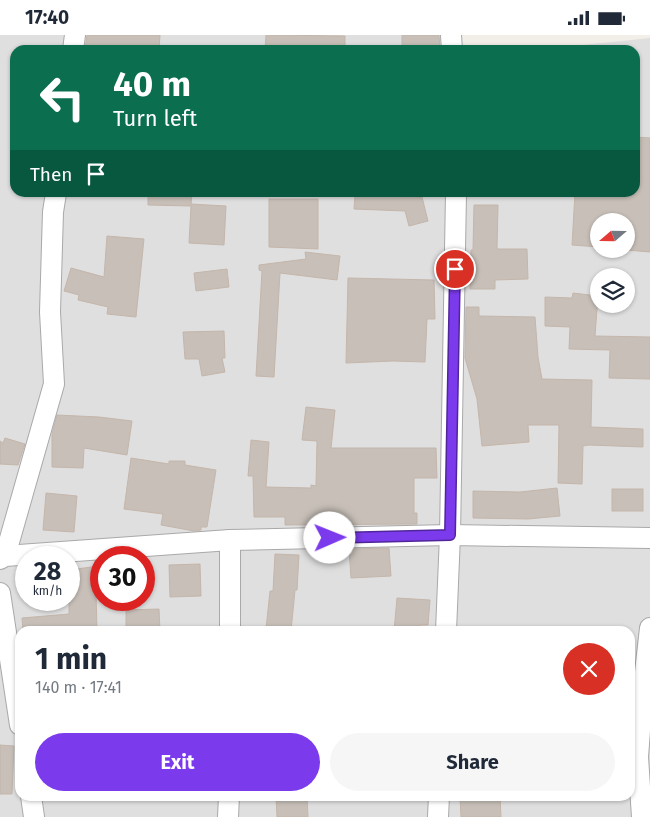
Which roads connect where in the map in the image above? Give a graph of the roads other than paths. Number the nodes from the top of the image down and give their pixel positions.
1 (55, 197) edge
2 (456, 197) edge
3 (450, 535) junction
4 (650, 537) edge
5 (230, 540) junction
6 (2, 557) edge
7 (0, 593) edge
8 (230, 626) edge
9 (446, 626) edge
10 (650, 628) edge
11 (15, 692) edge
12 (32, 801) edge
13 (229, 801) edge
14 (439, 801) edge
15 (34, 817) edge
16 (228, 817) edge
17 (438, 817) edge
18 (642, 817) edge

1 - 6 street
2 - 3 street
3 - 4 street
3 - 5 street
3 - 9 street
5 - 6 street
5 - 8 street
7 - 11 street
10 - 18 street
12 - 15 street
13 - 16 street
14 - 17 street

